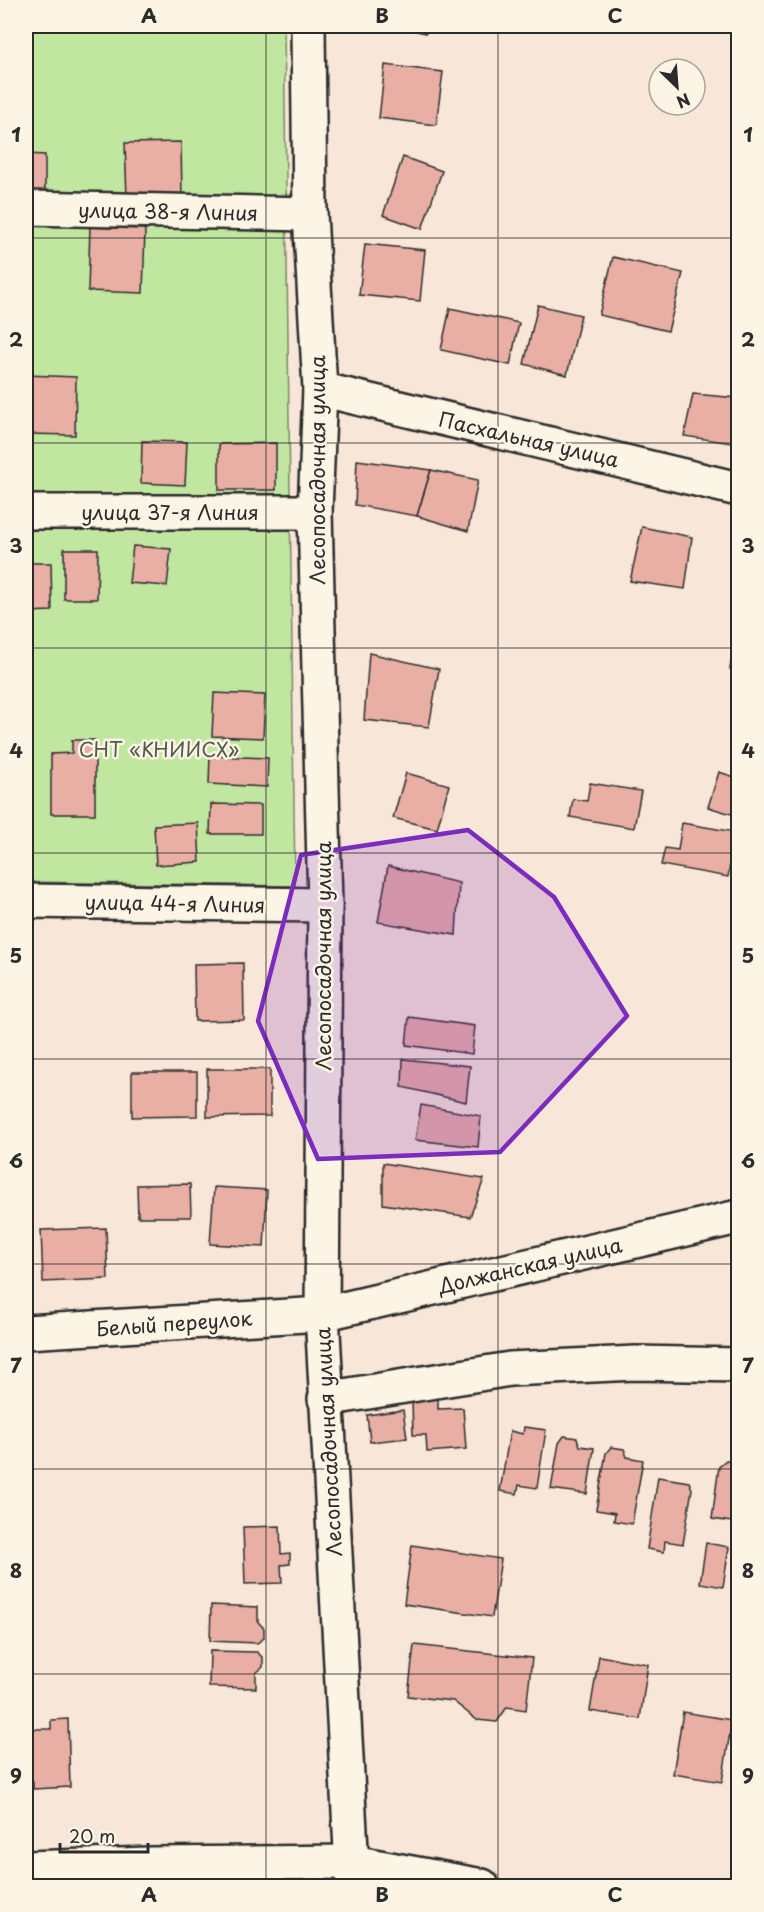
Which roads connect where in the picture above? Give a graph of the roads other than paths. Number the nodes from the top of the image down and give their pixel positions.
1 (308, 26) edge
2 (26, 208) edge
3 (310, 214) junction
4 (320, 389) junction
5 (738, 489) edge
6 (26, 512) edge
7 (315, 512) junction
8 (26, 901) edge
9 (325, 905) junction
10 (738, 1217) edge
11 (322, 1314) junction
12 (26, 1332) edge
13 (738, 1365) edge
14 (325, 1399) junction
15 (26, 1868) edge
16 (353, 1874) edge
17 (482, 1887) edge

1 - 3 street, Лесопосадочная улица
2 - 3 street, улица 38-я Линия
3 - 4 street, Лесопосадочная улица
4 - 5 street, Пасхальная улица
4 - 7 street, Лесопосадочная улица
6 - 7 street, улица 37-я Линия
7 - 9 street, Лесопосадочная улица
8 - 9 street, улица 44-я Линия
9 - 11 street, Лесопосадочная улица
10 - 11 street, Должанская улица
11 - 12 street, Белый переулок
11 - 14 street, Лесопосадочная улица
13 - 14 street
14 - 16 street, Лесопосадочная улица
15 - 16 street
16 - 17 street

